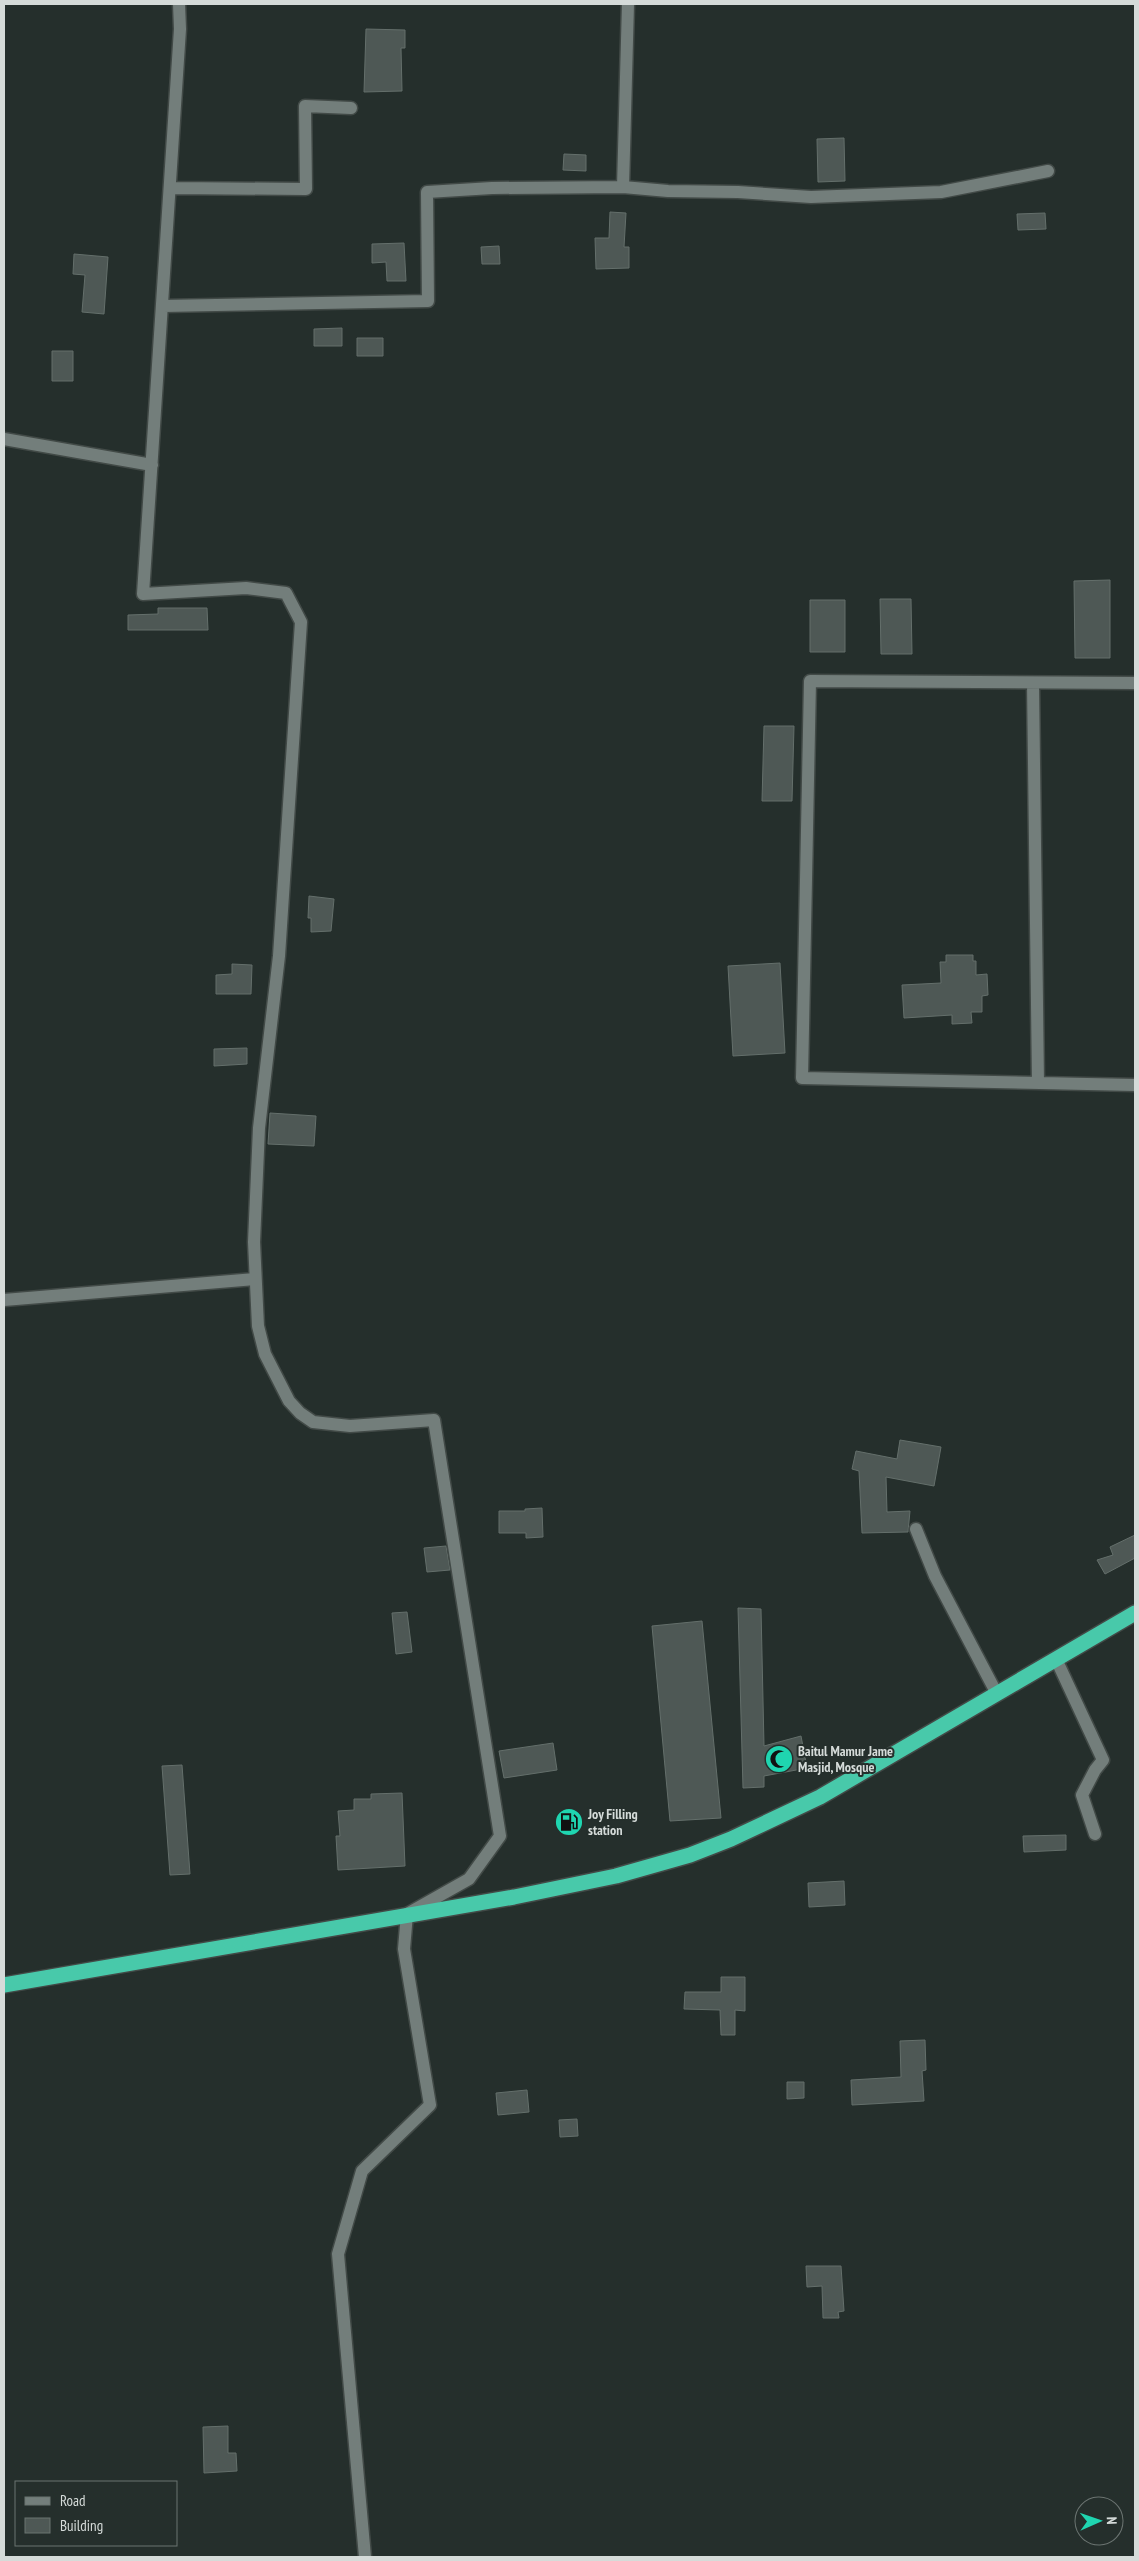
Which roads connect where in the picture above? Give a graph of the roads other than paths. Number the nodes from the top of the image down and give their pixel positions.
1 (179, 4) edge
2 (628, 4) edge
3 (351, 108) dead end
4 (1048, 171) dead end
5 (623, 187) junction
6 (170, 188) junction
7 (163, 306) junction
8 (4, 439) edge
9 (152, 464) junction
10 (1033, 683) junction
11 (1135, 683) edge
12 (1038, 1083) junction
13 (1135, 1085) edge
14 (255, 1279) junction
15 (4, 1300) edge
16 (916, 1529) dead end
17 (1135, 1612) edge
18 (1056, 1659) junction
19 (998, 1694) junction
20 (1095, 1834) dead end
21 (406, 1914) junction
22 (4, 1985) edge
23 (366, 2557) edge

1 - 6 street
2 - 5 street
3 - 6 street
4 - 5 street
5 - 7 street
6 - 7 street
7 - 9 street
8 - 9 street
9 - 14 street
10 - 11 street
10 - 12 street
10 - 12 street
12 - 13 street
14 - 15 street
14 - 21 street
16 - 19 street
17 - 18 highway
18 - 19 highway
18 - 20 street
19 - 21 highway
21 - 22 highway
21 - 23 street

